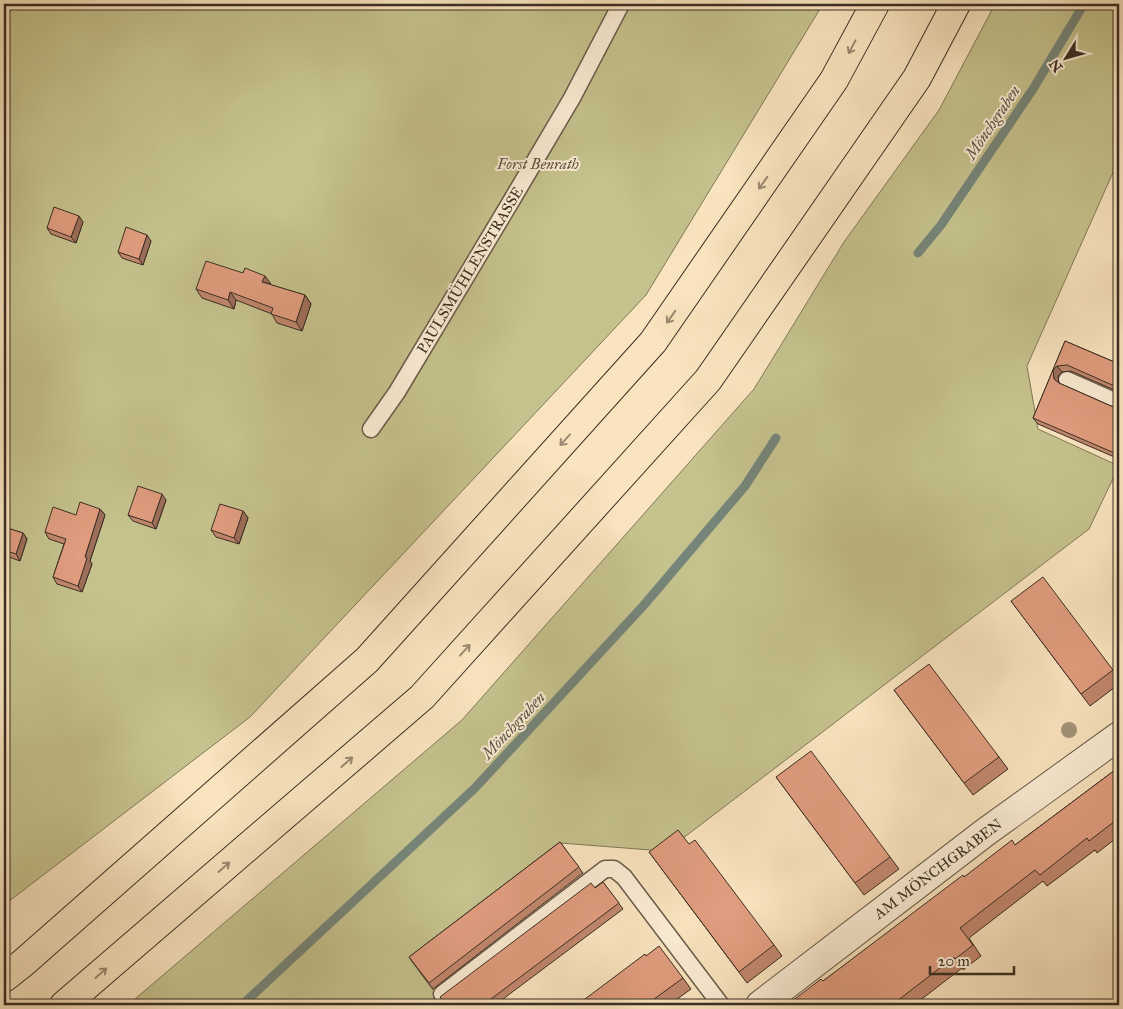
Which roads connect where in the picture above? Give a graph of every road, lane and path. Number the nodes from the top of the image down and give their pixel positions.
1 (621, 4) edge
2 (875, 4) edge
3 (956, 4) edge
4 (1067, 380) dead end
5 (1119, 403) edge
6 (372, 429) dead end
7 (1119, 736) edge
8 (4, 978) edge
9 (442, 994) edge
10 (64, 1005) edge
11 (721, 1005) edge
12 (760, 1005) edge

1 - 6 lane, PAULSMÜHLENSTRASSE
2 -> 8 highway
10 -> 3 highway
4 - 5 lane
7 - 12 street, AM MÖNCHGRABEN
9 - 11 lane

